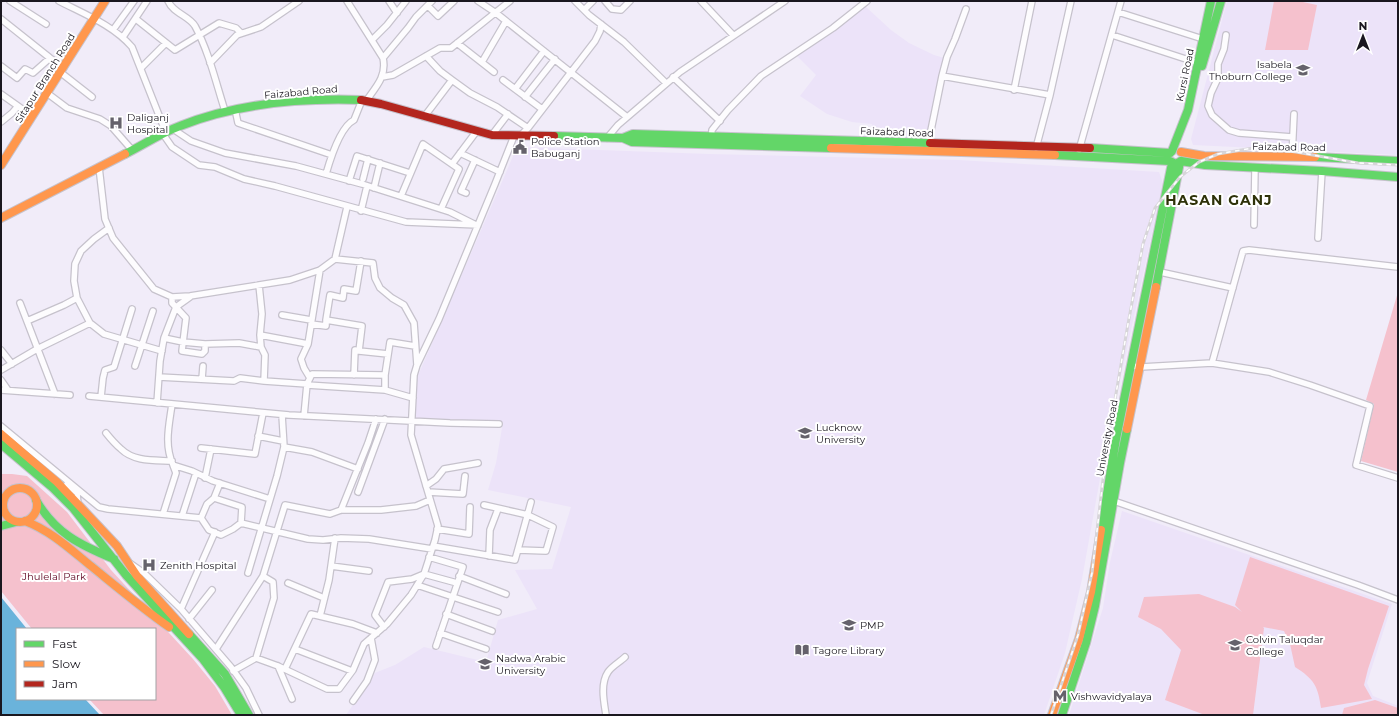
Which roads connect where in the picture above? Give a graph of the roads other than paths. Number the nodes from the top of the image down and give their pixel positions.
1 (10, 1) edge
2 (59, 1) edge
3 (105, 1) edge
4 (134, 1) edge
5 (147, 1) edge
6 (168, 1) edge
7 (299, 1) edge
8 (346, 1) edge
9 (389, 1) edge
10 (406, 1) edge
11 (432, 1) edge
12 (454, 1) edge
13 (478, 1) edge
14 (510, 1) edge
15 (575, 1) edge
16 (593, 1) edge
17 (605, 1) edge
18 (630, 1) edge
19 (702, 1) edge
20 (785, 1) edge
21 (867, 1) edge
22 (1032, 1) edge
23 (1071, 1) edge
24 (1121, 1) edge
25 (1211, 1) edge
26 (1221, 1) edge
27 (428, 6) junction
28 (966, 8) dead end
29 (584, 10) junction
30 (1118, 12) junction
31 (397, 13) junction
32 (496, 13) junction
33 (1, 19) edge
34 (94, 19) junction
35 (136, 19) junction
36 (506, 21) junction
37 (46, 24) dead end
38 (601, 24) junction
39 (113, 30) junction
40 (241, 33) junction
41 (733, 35) junction
42 (1112, 35) junction
43 (1226, 35) dead end
44 (123, 36) junction
45 (200, 36) junction
46 (1203, 39) junction
47 (372, 40) junction
48 (166, 43) junction
49 (458, 43) junction
50 (544, 51) junction
51 (426, 56) junction
52 (50, 58) junction
53 (383, 58) junction
54 (555, 59) junction
55 (482, 62) junction
56 (210, 63) junction
57 (1198, 63) junction
58 (1, 66) edge
59 (141, 68) junction
60 (62, 69) junction
61 (494, 72) dead end
62 (571, 72) junction
63 (942, 76) junction
64 (382, 77) junction
65 (673, 77) junction
66 (452, 80) junction
67 (503, 80) dead end
68 (666, 83) junction
69 (515, 89) junction
70 (1014, 90) junction
71 (47, 93) junction
72 (1, 94) edge
73 (1050, 95) junction
74 (525, 96) junction
75 (92, 97) dead end
76 (364, 101) junction
77 (18, 106) junction
78 (542, 109) junction
79 (235, 110) junction
80 (225, 111) junction
81 (508, 114) junction
82 (1294, 114) dead end
83 (32, 116) junction
84 (424, 117) junction
85 (627, 117) junction
86 (720, 121) junction
87 (1, 122) edge
88 (528, 128) junction
89 (167, 132) junction
90 (476, 132) junction
91 (492, 135) junction
92 (517, 136) junction
93 (1292, 137) junction
94 (607, 138) junction
95 (711, 140) junction
96 (928, 147) junction
97 (132, 150) junction
98 (1035, 151) junction
99 (1078, 152) junction
100 (460, 153) junction
101 (332, 155) junction
102 (1292, 156) junction
103 (1176, 157) junction
104 (368, 159) junction
105 (475, 160) junction
106 (1398, 161) edge
107 (380, 163) junction
108 (1, 164) edge
109 (452, 164) junction
110 (99, 167) junction
111 (1255, 168) junction
112 (1322, 171) junction
113 (500, 172) junction
114 (410, 173) junction
115 (326, 174) junction
116 (1398, 177) edge
117 (363, 179) dead end
118 (349, 181) junction
119 (367, 186) junction
120 (451, 187) junction
121 (374, 188) junction
122 (401, 196) junction
123 (347, 207) junction
124 (441, 209) junction
125 (361, 211) junction
126 (1, 218) edge
127 (478, 225) junction
128 (1254, 225) dead end
129 (109, 228) junction
130 (1318, 238) dead end
131 (335, 259) junction
132 (361, 261) junction
133 (1398, 267) edge
134 (320, 270) junction
135 (1160, 272) junction
136 (259, 285) junction
137 (1233, 288) junction
138 (190, 296) junction
139 (172, 297) junction
140 (77, 298) junction
141 (20, 303) dead end
142 (176, 307) junction
143 (132, 309) dead end
144 (153, 311) dead end
145 (282, 315) dead end
146 (326, 320) junction
147 (27, 321) junction
148 (311, 322) junction
149 (90, 323) junction
150 (260, 335) junction
151 (164, 338) junction
152 (123, 340) junction
153 (183, 342) junction
154 (204, 344) junction
155 (308, 344) junction
156 (142, 345) junction
157 (415, 346) junction
158 (261, 347) junction
159 (37, 349) junction
160 (1, 350) edge
161 (162, 351) junction
162 (359, 351) junction
163 (388, 354) junction
164 (1212, 363) junction
165 (12, 364) junction
166 (417, 365) junction
167 (135, 366) dead end
168 (203, 366) dead end
169 (1131, 366) junction
170 (1141, 367) junction
171 (1, 370) edge
172 (354, 375) junction
173 (385, 375) junction
174 (159, 377) junction
175 (310, 378) junction
176 (202, 379) junction
177 (1, 380) edge
178 (264, 381) junction
179 (307, 385) junction
180 (1, 390) edge
181 (8, 390) junction
182 (385, 390) junction
183 (55, 394) junction
184 (70, 395) dead end
185 (89, 396) dead end
186 (101, 397) junction
187 (413, 398) junction
188 (157, 403) junction
189 (172, 404) junction
190 (263, 413) junction
191 (282, 415) junction
192 (304, 416) junction
193 (376, 419) junction
194 (385, 419) junction
195 (412, 421) junction
196 (500, 424) dead end
197 (1, 426) edge
198 (106, 433) dead end
199 (1118, 433) junction
200 (1, 434) edge
201 (1127, 434) junction
202 (258, 436) junction
203 (1, 444) edge
204 (284, 444) junction
205 (201, 448) dead end
206 (211, 449) junction
207 (44, 461) junction
208 (172, 462) junction
209 (478, 463) dead end
210 (358, 468) junction
211 (196, 473) junction
212 (465, 476) dead end
213 (205, 478) junction
214 (1398, 478) edge
215 (213, 482) junction
216 (220, 484) junction
217 (427, 489) junction
218 (358, 492) dead end
219 (214, 498) junction
220 (1106, 498) junction
221 (270, 499) junction
222 (36, 500) junction
223 (430, 500) junction
224 (1114, 500) junction
225 (531, 502) dead end
226 (78, 504) junction
227 (484, 505) dead end
228 (470, 507) dead end
229 (498, 509) junction
230 (2, 510) edge
231 (341, 510) junction
232 (163, 514) junction
233 (182, 516) junction
234 (528, 516) junction
235 (201, 518) junction
236 (21, 521) junction
237 (241, 522) junction
238 (1, 526) edge
239 (261, 528) junction
240 (437, 529) junction
241 (215, 532) junction
242 (277, 532) junction
243 (335, 538) junction
244 (433, 548) junction
245 (518, 550) junction
246 (489, 556) junction
247 (429, 557) junction
248 (115, 560) junction
249 (129, 562) junction
250 (331, 566) junction
251 (369, 571) dead end
252 (248, 573) dead end
253 (424, 574) junction
254 (263, 576) junction
255 (459, 576) junction
256 (288, 583) dead end
257 (457, 583) junction
258 (417, 586) junction
259 (212, 590) dead end
260 (506, 594) dead end
261 (452, 597) junction
262 (324, 598) junction
263 (1398, 600) edge
264 (181, 609) junction
265 (498, 612) dead end
266 (446, 614) junction
267 (320, 616) junction
268 (189, 618) junction
269 (384, 627) junction
270 (492, 631) dead end
271 (377, 633) junction
272 (440, 633) junction
273 (184, 638) junction
274 (371, 638) junction
275 (436, 646) dead end
276 (216, 649) junction
277 (295, 649) junction
278 (486, 650) dead end
279 (625, 657) dead end
280 (256, 658) junction
281 (278, 666) junction
282 (285, 669) junction
283 (233, 671) junction
284 (352, 671) junction
285 (292, 699) dead end
286 (353, 700) dead end
287 (241, 715) edge
288 (249, 715) edge
289 (259, 715) edge
290 (606, 715) edge
291 (1052, 715) edge
292 (1062, 715) edge

1 - 37 street
2 - 34 street
3 - 34 main road, Sitapur Branch Road
4 - 39 street
5 - 35 street
6 - 45 street
7 - 40 street
8 - 47 street
9 - 31 street
10 - 31 street
11 - 27 street
12 - 27 street
13 - 32 street
14 - 32 street
15 - 29 street
16 - 29 street
17 - 18 street
19 - 41 street
20 - 41 street
21 - 86 street
22 - 70 street
23 - 73 street
24 - 30 street
25 - 46 main road, Kursi Road
26 - 103 main road, Kursi Road
27 - 53 street
28 - 63 street
29 - 38 street
30 - 42 street
30 - 46 street
31 - 47 street
32 - 36 street
32 - 49 street
33 - 52 street
34 - 39 street
34 - 60 main road, Sitapur Branch Road
35 - 44 street
35 - 48 street
36 - 50 street
36 - 55 street
38 - 62 street
38 - 68 street
39 - 44 street
40 - 45 street
40 - 56 street
41 - 65 street
42 - 57 street
42 - 99 street
43 - 93 street
44 - 59 street
45 - 48 street
45 - 56 street
46 - 57 main road, Kursi Road
47 - 53 street
48 - 59 street
49 - 51 street
49 - 55 street
50 - 54 street
50 - 69 street
51 - 64 street
51 - 66 street
52 - 58 street
52 - 60 street
53 - 64 street
54 - 62 street
54 - 74 street
55 - 61 street
56 - 80 street
57 - 103 main road, Kursi Road
59 - 89 street
60 - 71 main road, Sitapur Branch Road
60 - 75 street
62 - 78 street
62 - 85 street
63 - 70 street
63 - 96 street
64 - 76 street
65 - 68 street
65 - 86 street
66 - 81 street
66 - 84 street
67 - 69 street
68 - 85 street
69 - 74 street
70 - 73 street
71 - 83 main road, Sitapur Branch Road
71 - 97 street
72 - 77 street
73 - 98 street
74 - 78 street
76 - 79 main road, Faizabad Road
76 - 84 main road, Faizabad Road
76 - 101 street
77 - 83 street
77 - 87 street
78 - 88 street
79 - 80 main road, Faizabad Road
79 - 101 street
80 - 89 main road, Faizabad Road
81 - 88 street
81 - 91 street
82 - 93 street
83 - 108 main road, Sitapur Branch Road
84 - 90 main road, Faizabad Road
85 - 94 street
86 - 95 street
88 - 92 street
89 - 97 main road, Faizabad Road
89 - 115 street
89 - 123 street
90 - 91 main road, Faizabad Road
90 - 100 street
91 - 92 main road, Faizabad Road
92 - 94 main road, Faizabad Road
92 - 113 street
93 - 102 street
94 - 95 main road, Faizabad Road
95 - 96 main road, Faizabad Road
96 - 98 main road, Faizabad Road
97 - 110 main road, Faizabad Road
98 - 99 main road, Faizabad Road
99 - 103 main road, Faizabad Road
100 - 105 street
100 - 109 street
101 - 115 street
102 - 103 main road, Faizabad Road
102 - 106 main road, Faizabad Road
103 - 111 main road, Faizabad Road
103 - 135 main road, University Road
103 - 169 main road, University Road
104 - 107 street
104 - 117 street
104 - 118 street
105 - 113 street
105 - 120 street
107 - 114 street
107 - 121 street
109 - 114 street
109 - 120 street
110 - 126 main road, Faizabad Road
110 - 129 street
111 - 112 main road, Faizabad Road
111 - 128 street
112 - 116 main road, Faizabad Road
112 - 130 street
113 - 127 street
114 - 122 street
115 - 118 street
118 - 119 street
119 - 121 street
119 - 125 street
120 - 124 street
121 - 122 street
122 - 124 street
123 - 125 street
123 - 131 street
124 - 127 street
125 - 127 street
127 - 166 street
129 - 139 street
129 - 140 street
131 - 132 street
131 - 134 street
132 - 146 street
132 - 157 street
133 - 137 street
134 - 136 street
134 - 148 street
135 - 137 street
135 - 170 main road, University Road
136 - 138 street
136 - 150 street
137 - 164 street
138 - 139 street
138 - 142 street
139 - 142 street
140 - 147 street
140 - 149 street
141 - 147 street
142 - 151 street
142 - 153 street
143 - 152 street
144 - 156 street
145 - 148 street
146 - 148 street
146 - 162 street
147 - 159 street
148 - 155 street
149 - 152 street
149 - 159 street
150 - 155 street
150 - 158 street
151 - 153 street
151 - 161 street
152 - 156 street
152 - 186 street
153 - 154 street
153 - 154 street
154 - 158 street
155 - 175 street
156 - 161 street
156 - 167 street
157 - 163 street
157 - 166 street
158 - 178 street
159 - 165 street
159 - 183 street
160 - 165 street
161 - 174 street
162 - 163 street
162 - 172 street
163 - 173 street
164 - 170 street
164 - 214 street
165 - 171 street
166 - 187 street
168 - 176 street
169 - 170 street
169 - 199 main road, University Road
170 - 201 main road, University Road
172 - 173 street
172 - 175 street
173 - 182 street
174 - 176 street
174 - 188 street
175 - 179 street
176 - 178 street
177 - 181 street
178 - 179 street
179 - 182 street
179 - 192 street
180 - 181 street
181 - 183 street
182 - 187 street
183 - 184 street
185 - 186 street
186 - 188 street
187 - 195 street
188 - 189 street
189 - 190 street
189 - 208 street
190 - 191 street
190 - 202 street
191 - 192 street
191 - 204 street
192 - 193 street
193 - 194 street
193 - 210 street
194 - 195 street
194 - 218 street
195 - 196 street
195 - 217 street
197 - 207 street
198 - 208 street
199 - 201 main road
199 - 220 main road, University Road
200 - 226 main road
201 - 224 main road, University Road
202 - 204 street
202 - 206 street
203 - 248 main road
204 - 210 street
204 - 221 street
205 - 206 street
206 - 213 street
207 - 226 street
207 - 232 street
208 - 211 street
208 - 232 street
209 - 217 street
210 - 231 street
211 - 213 street
211 - 233 street
212 - 217 street
213 - 215 street
215 - 216 street
215 - 219 street
216 - 219 street
216 - 221 street
217 - 223 street
219 - 235 street
219 - 237 street
220 - 224 street
220 - 291 main road, University Road
221 - 239 street
222 - 230 main road
222 - 236 main road
222 - 248 main road
223 - 231 street
223 - 240 street
224 - 263 street
224 - 292 main road, University Road
225 - 234 street
226 - 249 main road
227 - 229 street
228 - 240 street
229 - 234 street
229 - 246 street
230 - 236 main road
231 - 242 street
232 - 233 street
233 - 235 street
234 - 245 street
234 - 245 street
235 - 241 street
236 - 238 main road
236 - 273 main road
237 - 239 street
237 - 241 street
239 - 242 street
239 - 252 street
240 - 244 street
241 - 264 street
242 - 243 street
242 - 254 street
243 - 244 street
243 - 250 street
244 - 246 street
244 - 247 street
245 - 246 street
247 - 253 street
247 - 255 street
248 - 249 main road
248 - 273 main road
249 - 264 street
249 - 288 main road
250 - 251 street
250 - 262 street
253 - 257 street
253 - 258 street
253 - 269 street
254 - 276 street
254 - 280 street
255 - 257 street
255 - 260 street
256 - 262 street
257 - 261 street
258 - 261 street
258 - 269 street
259 - 268 street
261 - 265 street
261 - 266 street
262 - 267 street
264 - 268 street
266 - 270 street
266 - 272 street
267 - 271 street
267 - 277 street
268 - 276 street
269 - 271 street
271 - 274 street
272 - 275 street
272 - 278 street
273 - 287 main road
274 - 284 street
274 - 286 street
276 - 283 street
277 - 282 street
277 - 284 street
279 - 290 street
280 - 281 street
280 - 283 street
281 - 282 street
281 - 285 street
282 - 284 street
283 - 289 street

